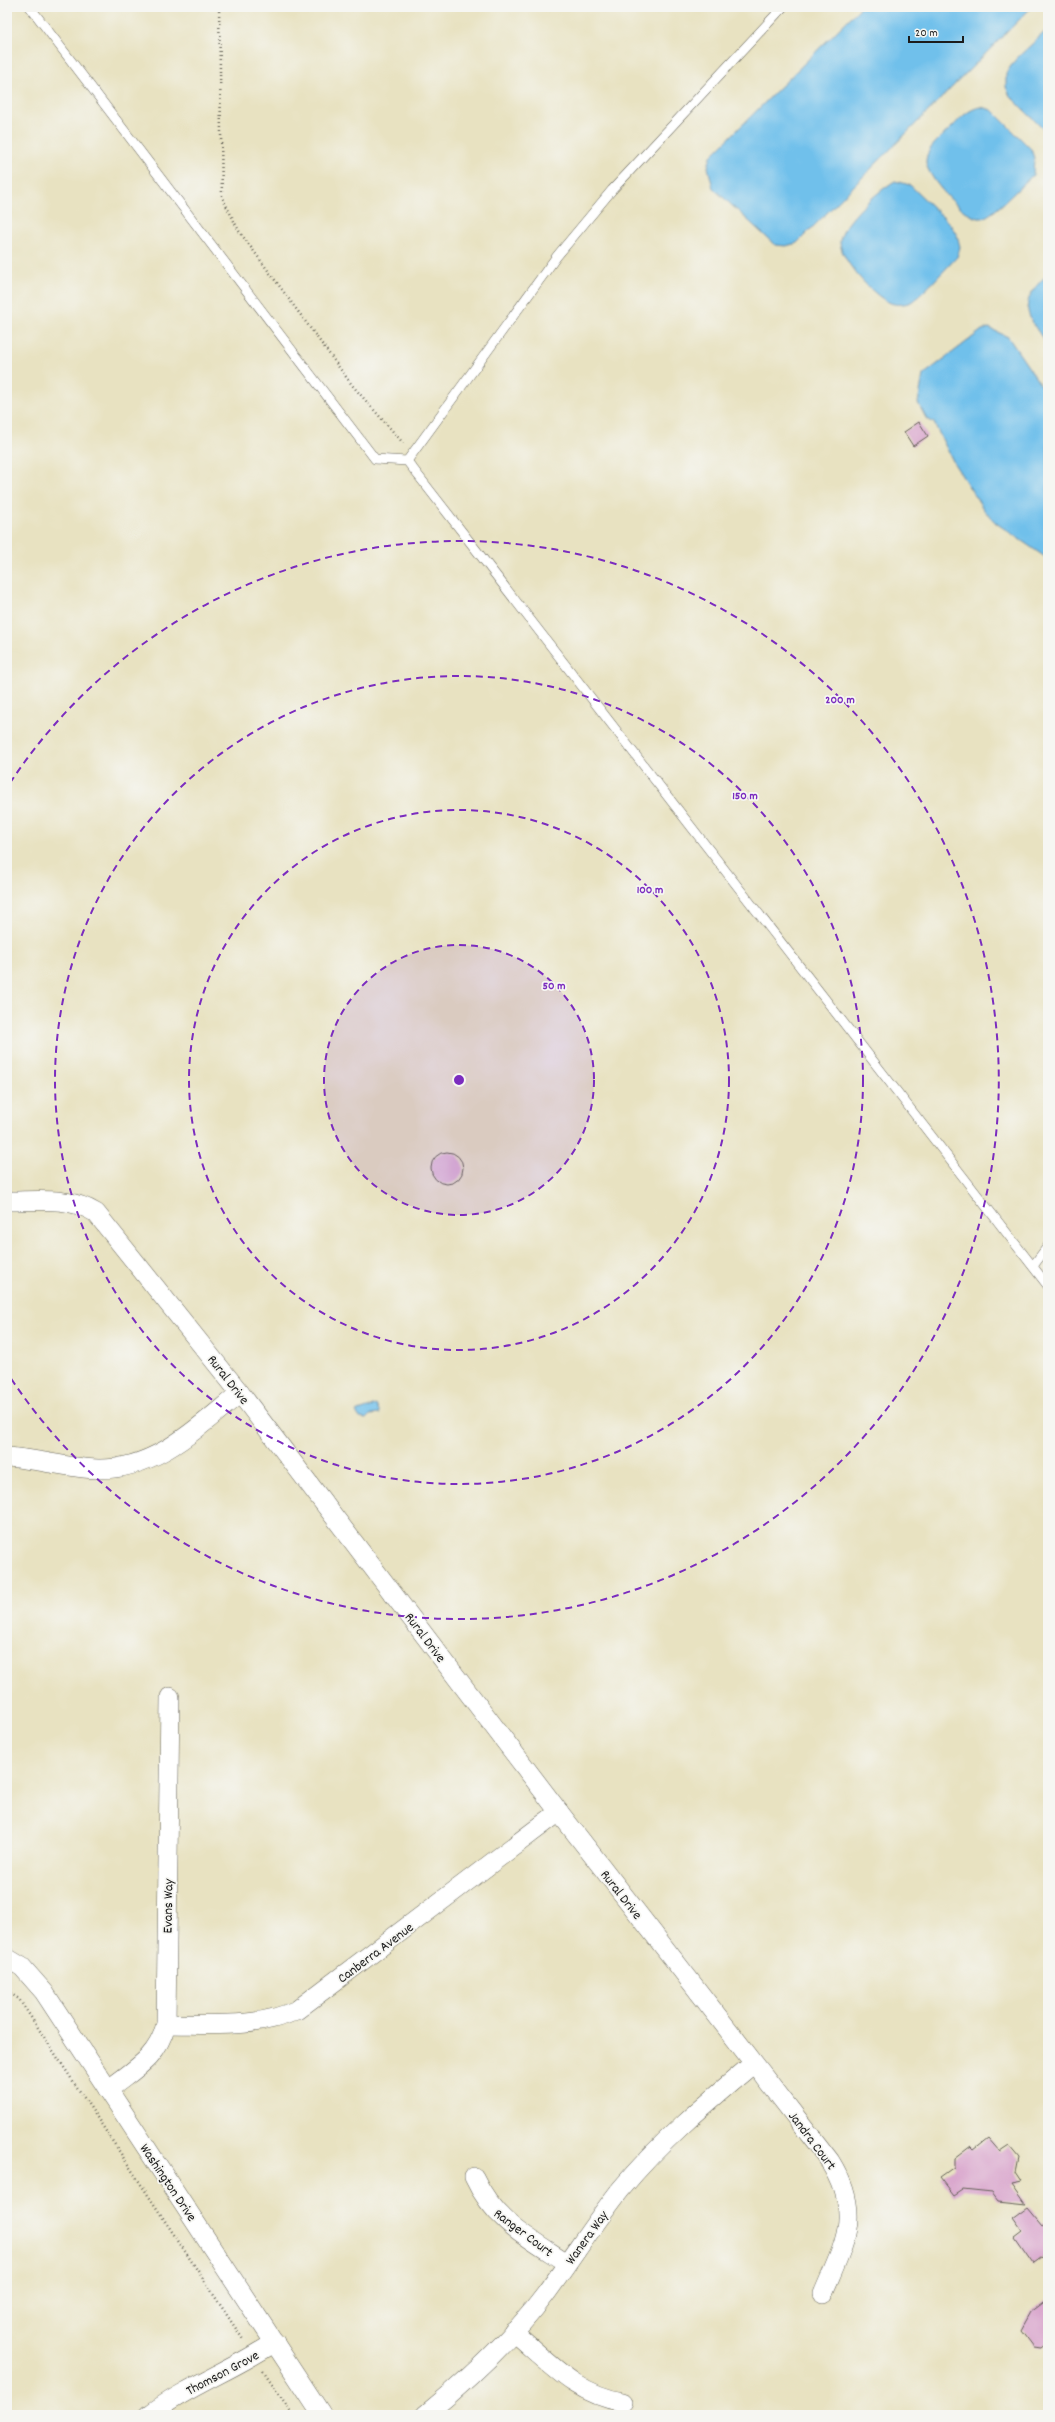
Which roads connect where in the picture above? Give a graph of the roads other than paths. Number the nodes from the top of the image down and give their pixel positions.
1 (30, 7) edge
2 (784, 7) edge
3 (410, 458) junction
4 (7, 1201) edge
5 (1048, 1246) edge
6 (1033, 1266) junction
7 (1048, 1286) edge
8 (240, 1393) junction
9 (7, 1457) edge
10 (170, 1696) dead end
11 (559, 1812) junction
12 (7, 1958) edge
13 (166, 2024) junction
14 (753, 2064) junction
15 (108, 2090) junction
16 (474, 2177) dead end
17 (567, 2263) junction
18 (823, 2294) dead end
19 (513, 2332) junction
20 (275, 2342) junction
21 (623, 2402) dead end
22 (149, 2415) edge
23 (322, 2415) edge
24 (425, 2415) edge

1 - 3 lane
2 - 3 lane
3 - 6 lane
4 - 8 street, Rural Drive
5 - 6 lane
6 - 7 lane
8 - 9 street
8 - 11 street, Rural Drive
10 - 13 street, Evans Way
11 - 13 street, Canberra Avenue
11 - 14 street, Rural Drive
12 - 15 street, Washington Drive
13 - 15 street, Evans Way
14 - 17 street, Wanera Way
14 - 18 street, Jandra Court
15 - 20 street, Washington Drive
16 - 17 street, Ranger Court
17 - 19 street, Wanera Way
19 - 21 street
19 - 24 street, Wanera Way
20 - 22 street, Thomson Grove
20 - 23 street, Washington Drive

